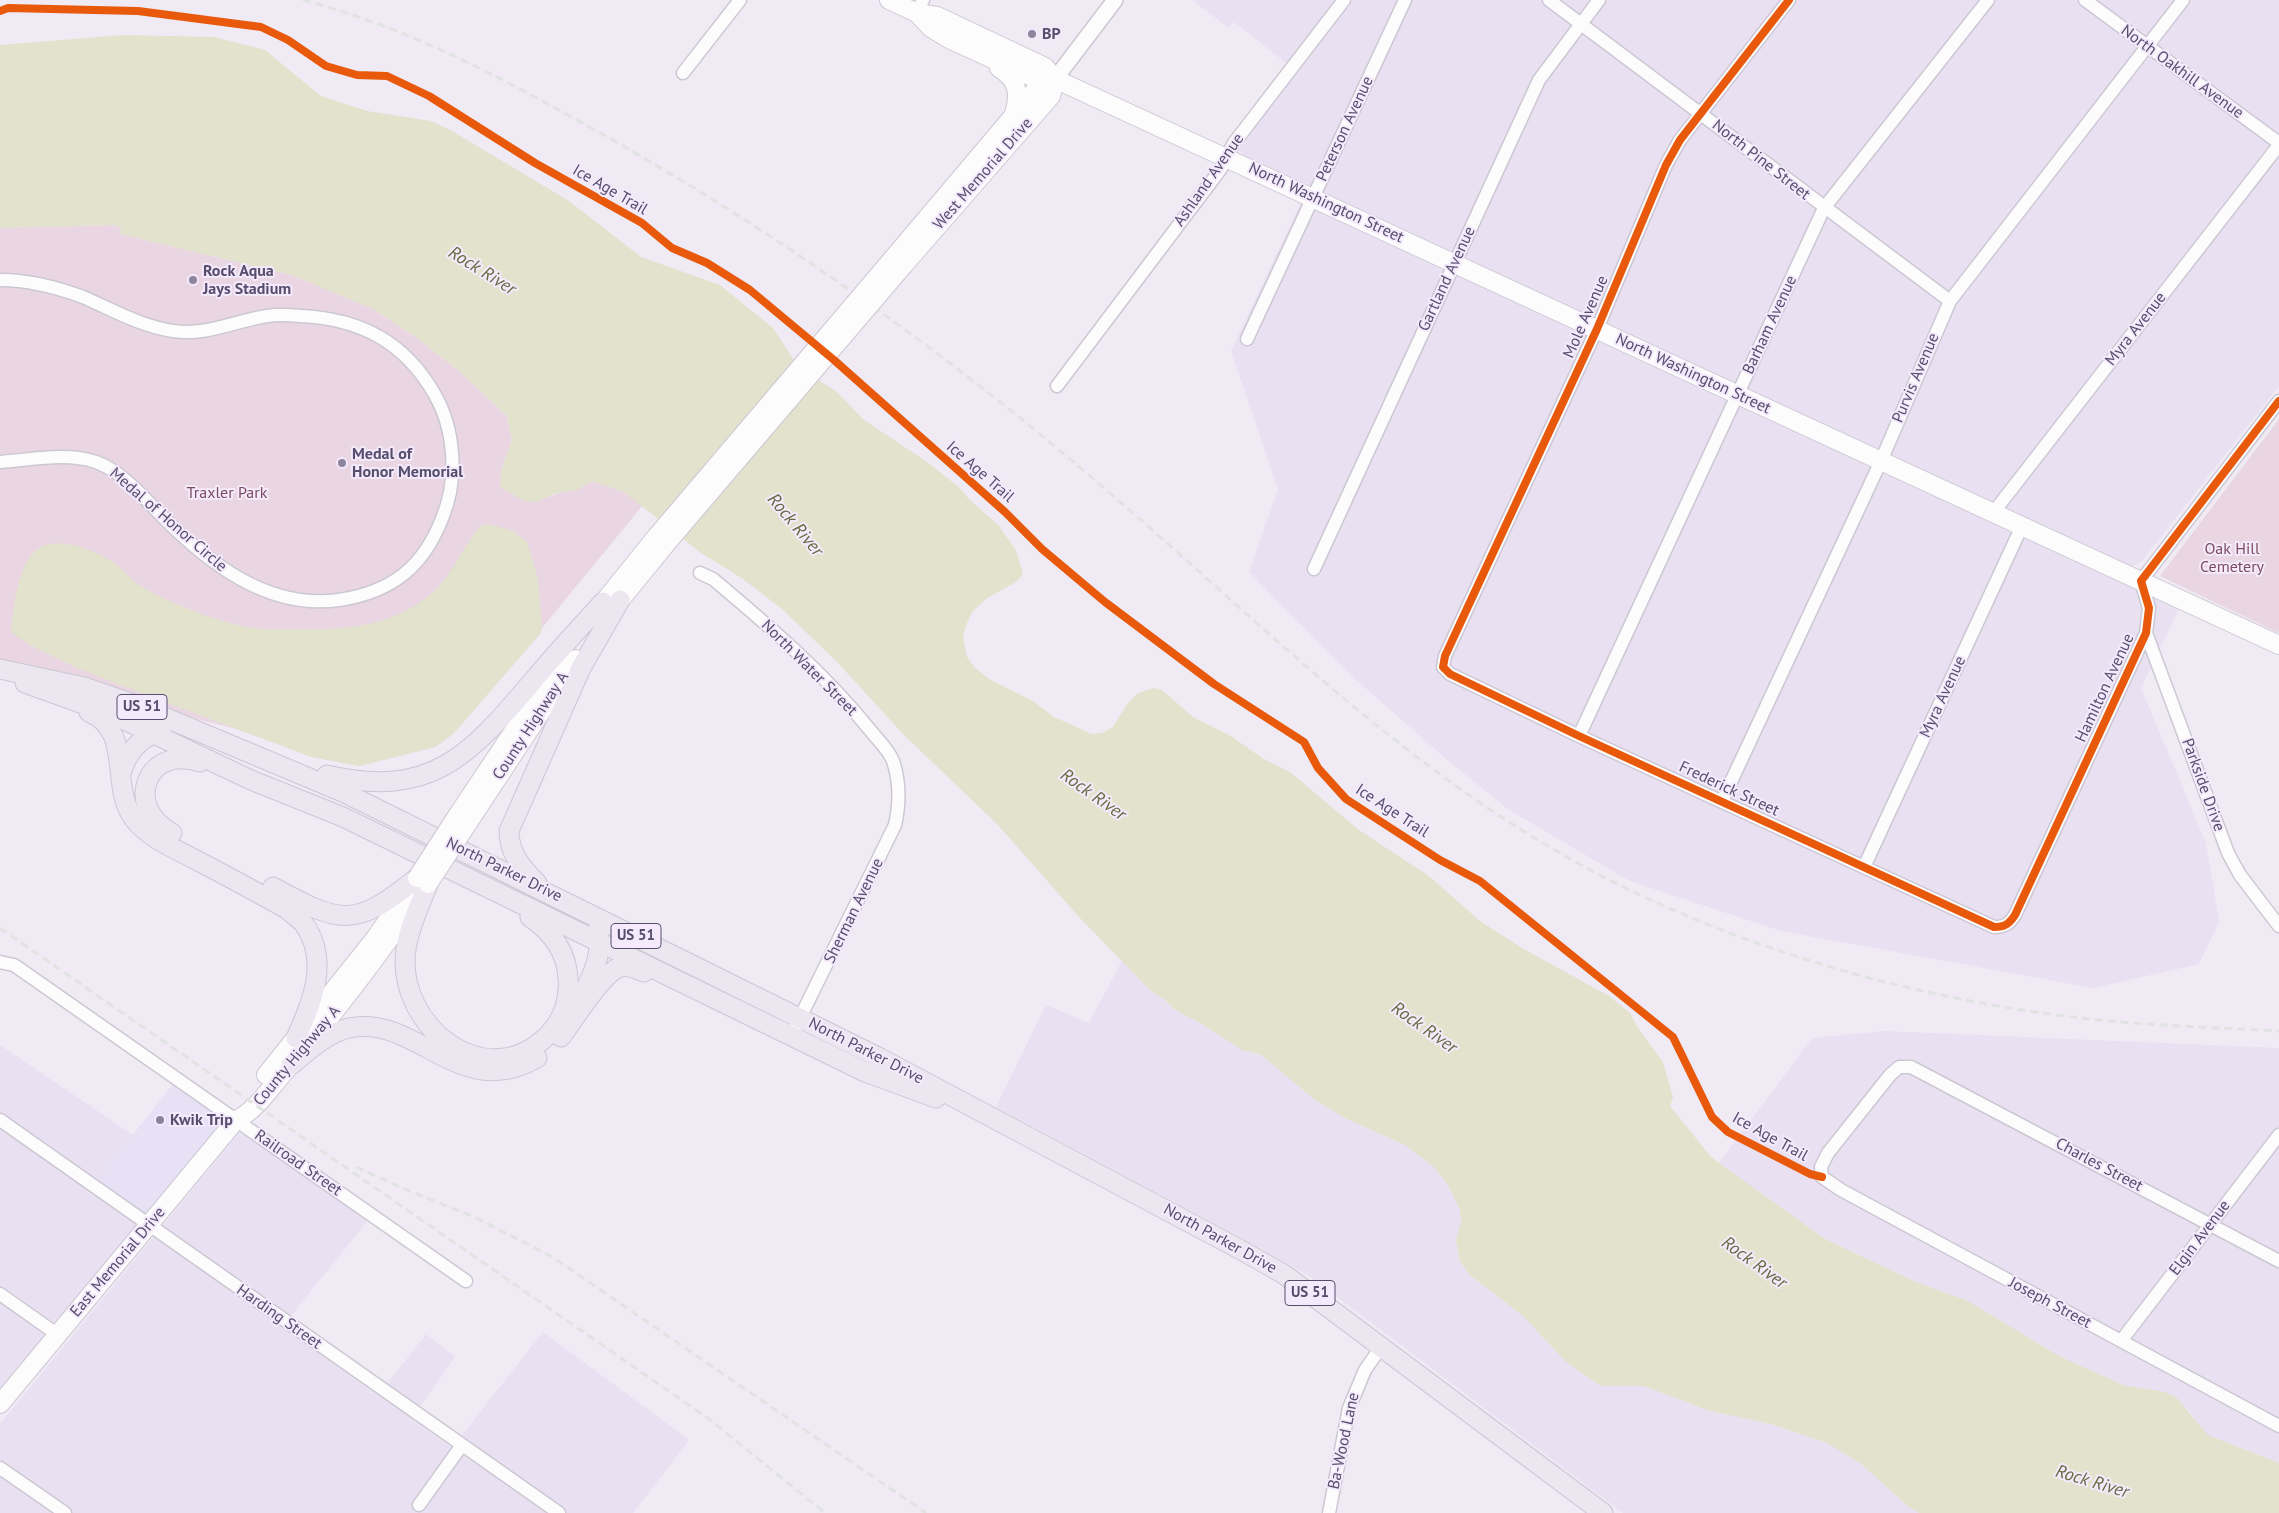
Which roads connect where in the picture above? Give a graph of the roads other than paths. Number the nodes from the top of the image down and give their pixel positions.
1 (740, 0) edge
2 (889, 0) edge
3 (1115, 0) edge
4 (1344, 0) edge
5 (1405, 0) edge
6 (1549, 0) edge
7 (1599, 0) edge
8 (1789, 0) edge
9 (1988, 0) edge
10 (2085, 0) edge
11 (2183, 0) edge
12 (920, 7) edge
13 (1581, 24) junction
14 (2148, 47) junction
15 (969, 48) junction
16 (683, 73) dead end
17 (1055, 79) junction
18 (1700, 113) junction
19 (1013, 117) junction
20 (2279, 144) edge
21 (1226, 158) junction
22 (1313, 197) junction
23 (1824, 208) junction
24 (899, 261) junction
25 (1455, 263) junction
26 (0, 280) edge
27 (1950, 301) junction
28 (1597, 330) junction
29 (1247, 339) dead end
30 (1057, 386) dead end
31 (1738, 395) junction
32 (2279, 401) edge
33 (1881, 461) junction
34 (0, 462) edge
35 (1994, 513) junction
36 (2022, 526) junction
37 (1314, 569) dead end
38 (700, 573) dead end
39 (2141, 581) junction
40 (612, 601) junction
41 (2146, 633) junction
42 (2279, 646) edge
43 (1443, 667) joint
44 (0, 669) edge
45 (0, 674) edge
46 (57, 695) junction
47 (153, 733) junction
48 (206, 734) junction
49 (1579, 736) junction
50 (278, 764) junction
51 (121, 776) junction
52 (251, 780) junction
53 (898, 781) joint
54 (1722, 801) junction
55 (1864, 867) junction
56 (422, 881) junction
57 (480, 886) junction
58 (548, 892) junction
59 (589, 912) junction
60 (2006, 926) joint
61 (2279, 926) edge
62 (600, 942) junction
63 (3, 962) edge
64 (691, 987) junction
65 (801, 1018) junction
66 (570, 1025) junction
67 (791, 1036) junction
68 (296, 1038) junction
69 (291, 1064) junction
70 (1919, 1069) joint
71 (989, 1116) junction
72 (0, 1120) edge
73 (236, 1120) junction
74 (2279, 1135) edge
75 (2210, 1224) junction
76 (149, 1225) junction
77 (2279, 1261) edge
78 (466, 1281) dead end
79 (0, 1294) edge
80 (58, 1335) junction
81 (2121, 1341) junction
82 (1381, 1347) junction
83 (0, 1404) edge
84 (2279, 1426) edge
85 (462, 1445) junction
86 (0, 1468) edge
87 (419, 1505) dead end
88 (65, 1513) edge
89 (559, 1513) edge
90 (1330, 1513) edge
91 (1603, 1513) edge

1 - 16 street
2 - 12 main road, North Washington Street
3 - 17 street, West Memorial Drive
4 - 21 street, Ashland Avenue
5 - 22 street, Peterson Avenue
6 - 13 street, North Pine Street
7 - 13 street, Gartland Avenue
8 - 18 street, Mole Avenue
9 - 23 street, Barham Avenue
10 - 14 street, North Oakhill Avenue
11 - 14 street, Purvis Avenue
12 - 15 main road, North Washington Street
12 - 17 main road, North Washington Street
13 - 18 street, North Pine Street
13 - 25 street, Gartland Avenue
14 - 20 street, North Oakhill Avenue
14 - 27 street, Purvis Avenue
15 - 17 main road, North Washington Street
15 - 19 main road
17 - 19 main road, West Memorial Drive
17 - 21 main road, North Washington Street
17 - 24 main road, West Memorial Drive
18 - 23 street, North Pine Street
18 - 28 street, Mole Avenue
19 - 24 main road, West Memorial Drive
20 - 35 street, Myra Avenue
21 - 22 main road, North Washington Street
21 - 30 street, Ashland Avenue
22 - 25 main road, North Washington Street
22 - 29 street, Peterson Avenue
23 - 27 street, North Pine Street
23 - 31 street, Barham Avenue
24 - 40 main road, County Highway A, bridge
25 - 28 main road, North Washington Street
25 - 37 street, Gartland Avenue
26 - 34 street, Medal of Honor Circle
27 - 33 street, Purvis Avenue
28 - 31 main road, North Washington Street
28 - 43 street, Mole Avenue
31 - 33 main road, North Washington Street
31 - 49 street, Barham Avenue
32 - 39 street
33 - 35 main road, North Washington Street
33 - 54 street, Purvis Avenue
35 - 36 main road, North Washington Street
36 - 39 main road, North Washington Street
36 - 55 street, Myra Avenue
38 - 53 street, North Water Street
39 - 41 street, Hamilton Avenue
39 - 42 main road, North Washington Street
40 - 50 main road
40 - 56 main road, County Highway A, bridge
40 - 58 main road
41 - 60 street, Hamilton Avenue
41 - 61 street, Parkside Drive
43 - 49 street, Frederick Street
44 - 48 main road, North Parker Drive / US 51
45 - 46 main road, North Parker Drive / US 51
46 - 47 main road, North Parker Drive / US 51
46 - 51 main road
47 - 48 main road
47 - 51 main road
47 - 52 main road, North Parker Drive / US 51
48 - 50 main road, North Parker Drive / US 51
49 - 54 street, Frederick Street
50 - 58 main road, North Parker Drive / US 51
51 - 68 main road
52 - 56 main road
52 - 57 main road, North Parker Drive / US 51
53 - 65 street, Sherman Avenue
54 - 55 street, Frederick Street
55 - 60 street, Frederick Street
56 - 57 main road
56 - 68 main road, County Highway A
56 - 69 main road, County Highway A
57 - 62 main road, North Parker Drive / US 51
58 - 59 main road, North Parker Drive / US 51
59 - 62 main road
59 - 65 main road, North Parker Drive / US 51
62 - 64 main road, North Parker Drive / US 51
62 - 66 main road
63 - 73 street, Railroad Street
64 - 66 main road
64 - 67 main road, North Parker Drive / US 51
65 - 67 street, Sherman Avenue
65 - 71 main road, North Parker Drive / US 51
66 - 69 main road
67 - 71 main road, North Parker Drive / US 51
68 - 73 main road, County Highway A
69 - 73 main road, County Highway A
70 - 75 street, Charles Street
70 - 81 street, Joseph Street
71 - 82 main road, North Parker Drive / US 51
72 - 76 street, Harding Street
73 - 76 main road, East Memorial Drive
73 - 78 street, Railroad Street
74 - 75 street, Elgin Avenue
75 - 77 street, Charles Street
75 - 81 street, Elgin Avenue
76 - 80 main road, East Memorial Drive
76 - 85 street, Harding Street
79 - 80 street
80 - 83 main road, East Memorial Drive
81 - 84 street, Joseph Street
82 - 90 street, Ba-Wood Lane
82 - 91 main road, North Parker Drive / US 51
85 - 87 street
85 - 89 street, Harding Street
86 - 88 street

